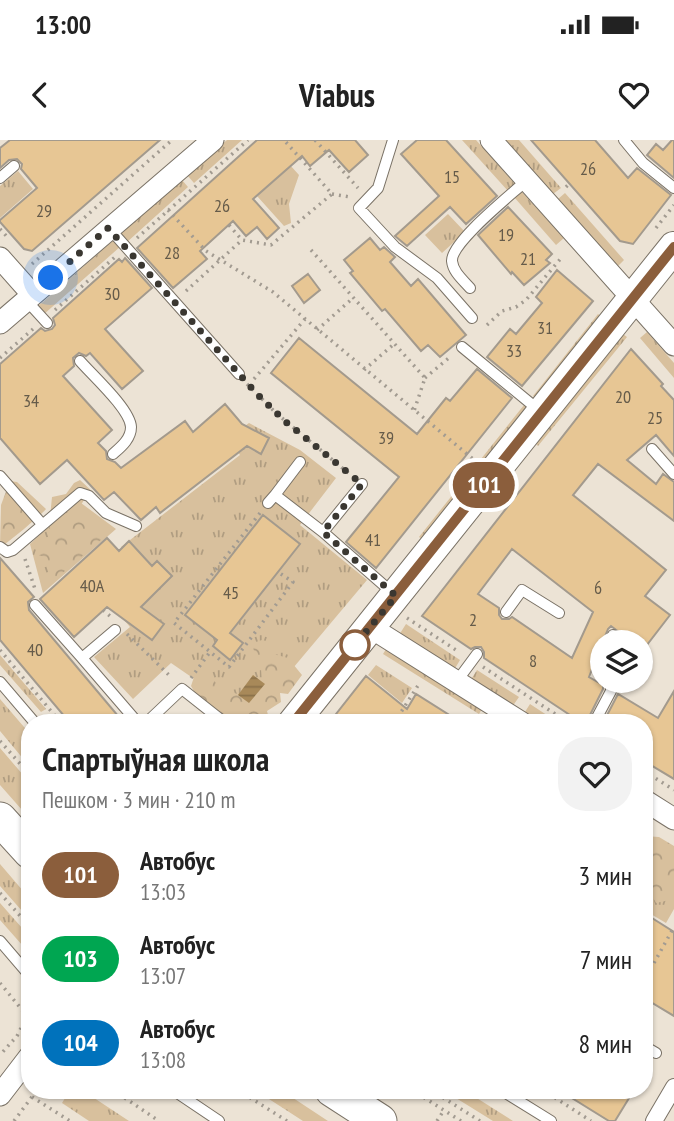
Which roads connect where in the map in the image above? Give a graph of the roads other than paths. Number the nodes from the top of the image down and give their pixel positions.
1 (213, 140) edge
2 (393, 140) edge
3 (491, 140) edge
4 (624, 140) edge
5 (13, 166) dead end
6 (0, 178) edge
7 (527, 180) junction
8 (674, 188) edge
9 (108, 228) junction
10 (674, 247) edge
11 (0, 258) edge
12 (470, 288) dead end
13 (29, 297) junction
14 (633, 298) junction
15 (472, 318) dead end
16 (0, 323) edge
17 (47, 323) dead end
18 (674, 345) edge
19 (462, 347) road end
20 (80, 361) dead end
21 (239, 374) road end
22 (542, 413) junction
23 (652, 449) dead end
24 (113, 454) dead end
25 (300, 461) dead end
26 (674, 474) edge
27 (0, 475) edge
28 (362, 484) road end
29 (42, 524) junction
30 (136, 526) dead end
31 (323, 532) junction
32 (0, 547) edge
33 (35, 605) road end
34 (401, 606) junction
35 (506, 612) dead end
36 (559, 612) dead end
37 (117, 626) road end
38 (370, 626) junction
39 (475, 657) road end
40 (82, 658) junction
41 (457, 681) junction
42 (0, 682) edge
43 (610, 693) edge
44 (27, 714) edge
45 (130, 714) edge
46 (156, 714) edge
47 (214, 714) edge
48 (300, 714) edge
49 (508, 714) edge
50 (599, 714) edge
51 (653, 806) edge
52 (0, 819) edge
53 (674, 819) edge
54 (21, 842) edge
55 (0, 941) edge
56 (21, 966) edge
57 (653, 1051) edge
58 (656, 1053) dead end
59 (21, 1067) edge
60 (674, 1087) edge
61 (1, 1093) edge
62 (186, 1099) edge
63 (346, 1099) edge
64 (516, 1099) edge
65 (219, 1121) edge
66 (380, 1121) edge
67 (551, 1121) edge
68 (645, 1121) edge
69 (653, 1121) edge

1 - 9 street
2 - 15 lane
3 - 7 street
4 - 8 lane
5 - 6 lane
7 - 12 lane
7 - 14 street
9 - 13 street
9 - 21 lane
10 - 14 main road
11 - 13 street
13 - 16 street
13 - 17 lane
14 - 18 street
14 - 22 main road
19 - 22 lane
20 - 24 lane
22 - 34 main road
23 - 26 lane
25 - 31 lane
27 - 29 lane
28 - 31 lane
29 - 30 lane
29 - 32 lane
31 - 34 lane
33 - 40 lane
34 - 38 main road
35 - 36 lane
37 - 40 lane
38 - 41 street
38 - 48 main road
39 - 41 lane
40 - 45 lane
41 - 49 street
42 - 44 lane
43 - 50 lane
46 - 47 lane
51 - 53 street
52 - 54 main road
55 - 56 lane
57 - 58 lane
59 - 61 street
60 - 69 street
62 - 65 lane
63 - 66 main road
64 - 67 lane
68 - 69 street

